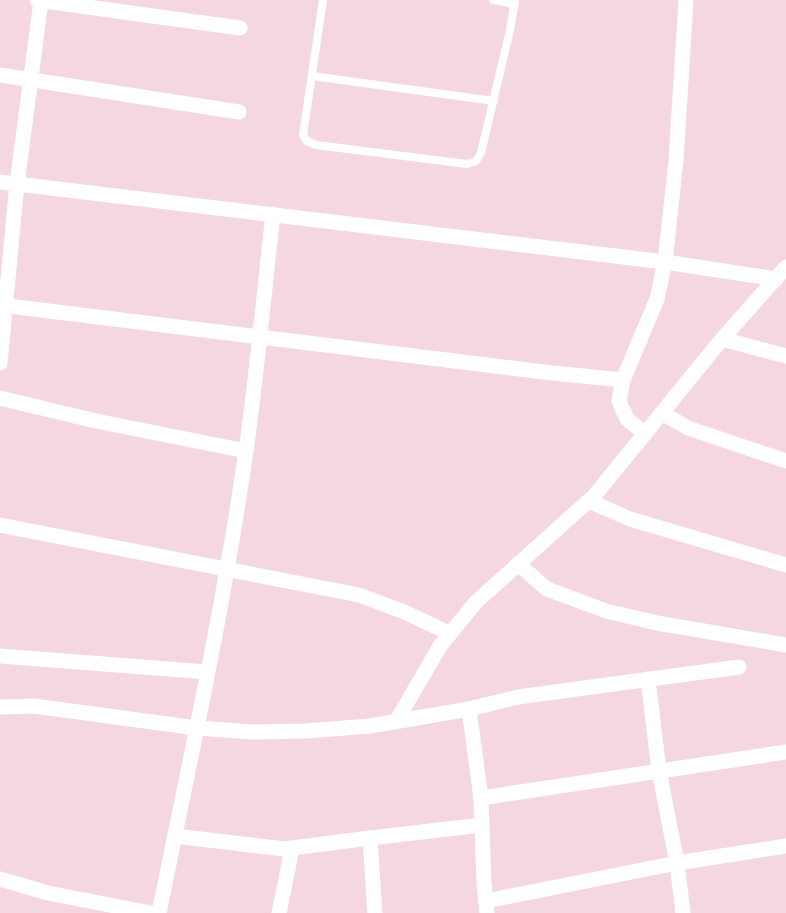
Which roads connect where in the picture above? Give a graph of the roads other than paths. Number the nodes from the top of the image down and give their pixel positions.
1 (37, 0) edge
2 (323, 0) edge
3 (493, 0) edge
4 (686, 0) edge
5 (41, 1) edge
6 (515, 2) edge
7 (240, 28) dead end
8 (0, 75) edge
9 (312, 76) junction
10 (31, 79) junction
11 (494, 101) junction
12 (239, 112) dead end
13 (0, 182) edge
14 (17, 184) junction
15 (273, 214) junction
16 (665, 262) junction
17 (786, 267) edge
18 (776, 279) junction
19 (3, 305) edge
20 (259, 337) junction
21 (722, 339) junction
22 (786, 356) edge
23 (0, 363) edge
24 (623, 380) junction
25 (0, 398) edge
26 (662, 413) junction
27 (645, 434) junction
28 (246, 451) junction
29 (786, 461) edge
30 (589, 501) junction
31 (0, 524) edge
32 (518, 564) junction
33 (786, 565) edge
34 (227, 569) junction
35 (450, 633) junction
36 (786, 645) edge
37 (0, 656) edge
38 (739, 667) dead end
39 (207, 672) junction
40 (648, 679) junction
41 (0, 706) edge
42 (469, 709) junction
43 (397, 720) junction
44 (197, 728) junction
45 (786, 752) edge
46 (659, 771) junction
47 (481, 798) junction
48 (482, 825) junction
49 (174, 836) junction
50 (370, 838) junction
51 (786, 846) edge
52 (292, 849) junction
53 (677, 863) junction
54 (0, 879) edge
55 (487, 907) edge
56 (151, 913) edge
57 (159, 913) edge
58 (279, 913) edge
59 (375, 913) edge
60 (683, 913) edge

1 - 5 street
2 - 9 lane
3 - 6 lane
4 - 16 street
5 - 7 street
5 - 10 street
6 - 11 lane
8 - 10 street
9 - 11 lane
9 - 11 lane
10 - 12 street
10 - 14 street
13 - 14 street
14 - 15 street
14 - 19 street
15 - 16 street
15 - 20 street
16 - 18 street
16 - 24 street
17 - 18 street
18 - 21 street
19 - 20 street
19 - 23 street
20 - 24 street
20 - 28 street
21 - 22 street
21 - 26 street
24 - 27 street
25 - 28 street
26 - 27 street
26 - 29 street
27 - 30 street
28 - 34 street
30 - 32 street
30 - 33 street
31 - 34 street
32 - 35 street
32 - 36 street
34 - 35 street
34 - 39 street
35 - 43 street
37 - 39 street
38 - 40 street
39 - 44 street
40 - 42 street
40 - 46 street
41 - 44 street
42 - 43 street
42 - 47 street
43 - 44 street
44 - 49 street
45 - 46 street
46 - 47 street
46 - 53 street
47 - 48 street
48 - 50 street
48 - 55 street
49 - 52 street
49 - 57 street
50 - 52 street
50 - 59 street
51 - 53 street
52 - 58 street
53 - 55 street
53 - 60 street
54 - 56 street

